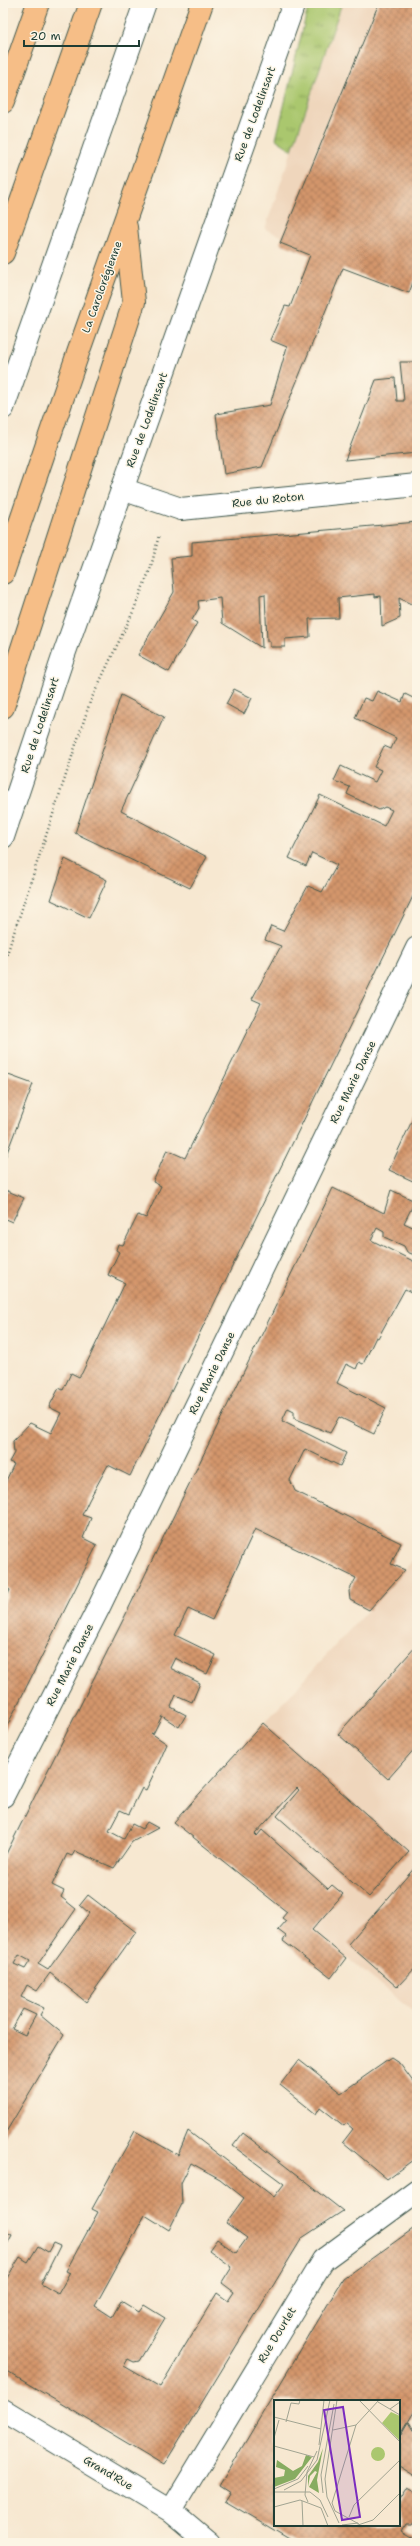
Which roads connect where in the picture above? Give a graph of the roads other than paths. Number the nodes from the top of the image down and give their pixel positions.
1 (38, 3) edge
2 (91, 3) edge
3 (145, 3) edge
4 (202, 3) edge
5 (294, 3) edge
6 (3, 102) edge
7 (126, 222) junction
8 (3, 253) edge
9 (3, 408) edge
10 (417, 485) edge
11 (122, 489) junction
12 (3, 573) edge
13 (3, 706) edge
14 (3, 837) edge
15 (417, 948) edge
16 (3, 1796) edge
17 (417, 2191) edge
18 (3, 2410) edge
19 (172, 2511) junction
20 (208, 2543) edge

1 - 6 highway
2 - 8 highway
3 - 9 street
4 - 7 highway, La Carolorégienne
5 - 11 street, Rue de Lodelinsart
7 - 12 highway, La Carolorégienne
7 - 13 highway
10 - 11 street, Rue du Roton
11 - 14 street, Rue de Lodelinsart
15 - 16 street, Rue Marie Danse
17 - 19 street, Rue Dourlet
18 - 19 street, Grand'Rue
19 - 20 street, Grand'Rue

